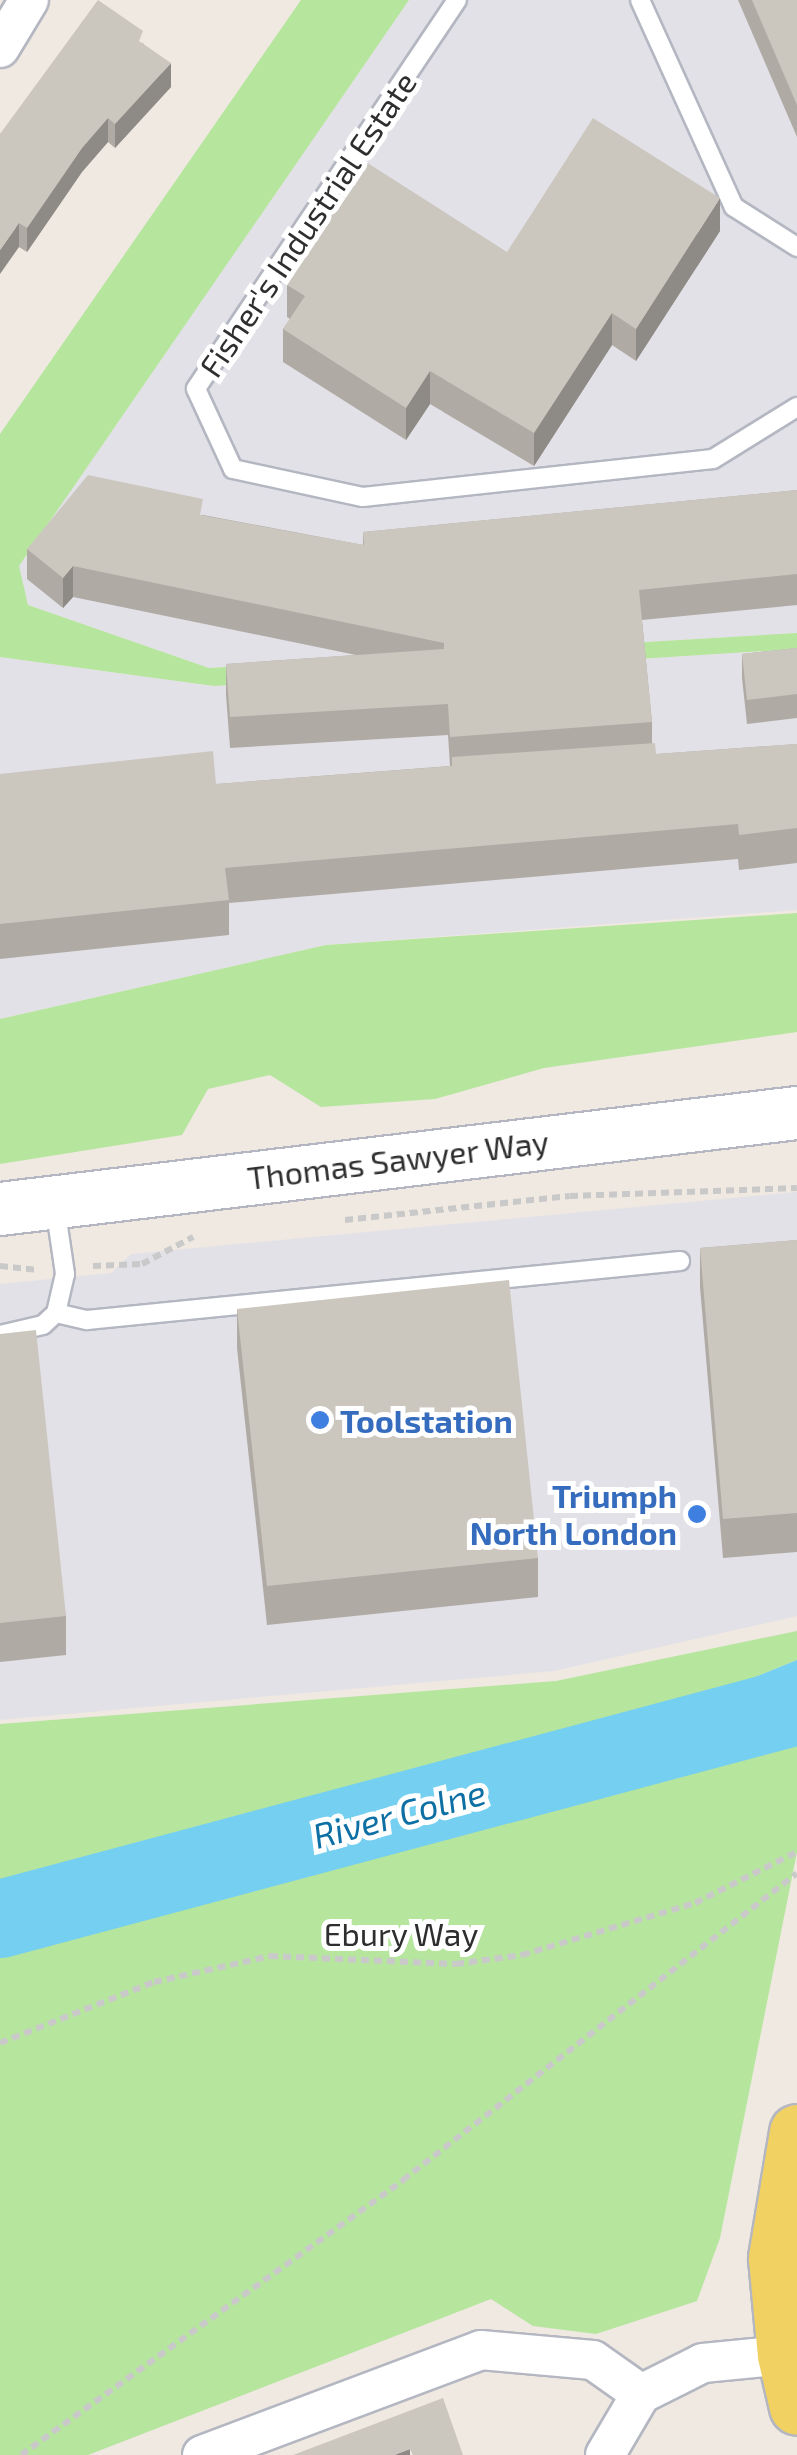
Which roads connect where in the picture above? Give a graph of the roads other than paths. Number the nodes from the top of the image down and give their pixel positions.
1 (29, 0) edge
2 (458, 0) edge
3 (640, 0) edge
4 (0, 48) edge
5 (797, 247) edge
6 (797, 407) edge
7 (797, 1113) edge
8 (55, 1200) junction
9 (0, 1209) edge
10 (680, 1262) dead end
11 (56, 1312) junction
12 (0, 1335) edge
13 (797, 2132) edge
14 (791, 2381) edge
15 (641, 2394) junction
16 (202, 2455) edge
17 (605, 2455) edge

1 - 4 street
2 - 6 lane, Fisher's Industrial Estate
3 - 5 lane
7 - 8 street, Thomas Sawyer Way
8 - 9 street, Thomas Sawyer Way
8 - 11 lane
10 - 11 lane
11 - 12 lane
13 - 14 main road
14 - 15 street
15 - 16 street
15 - 17 street

